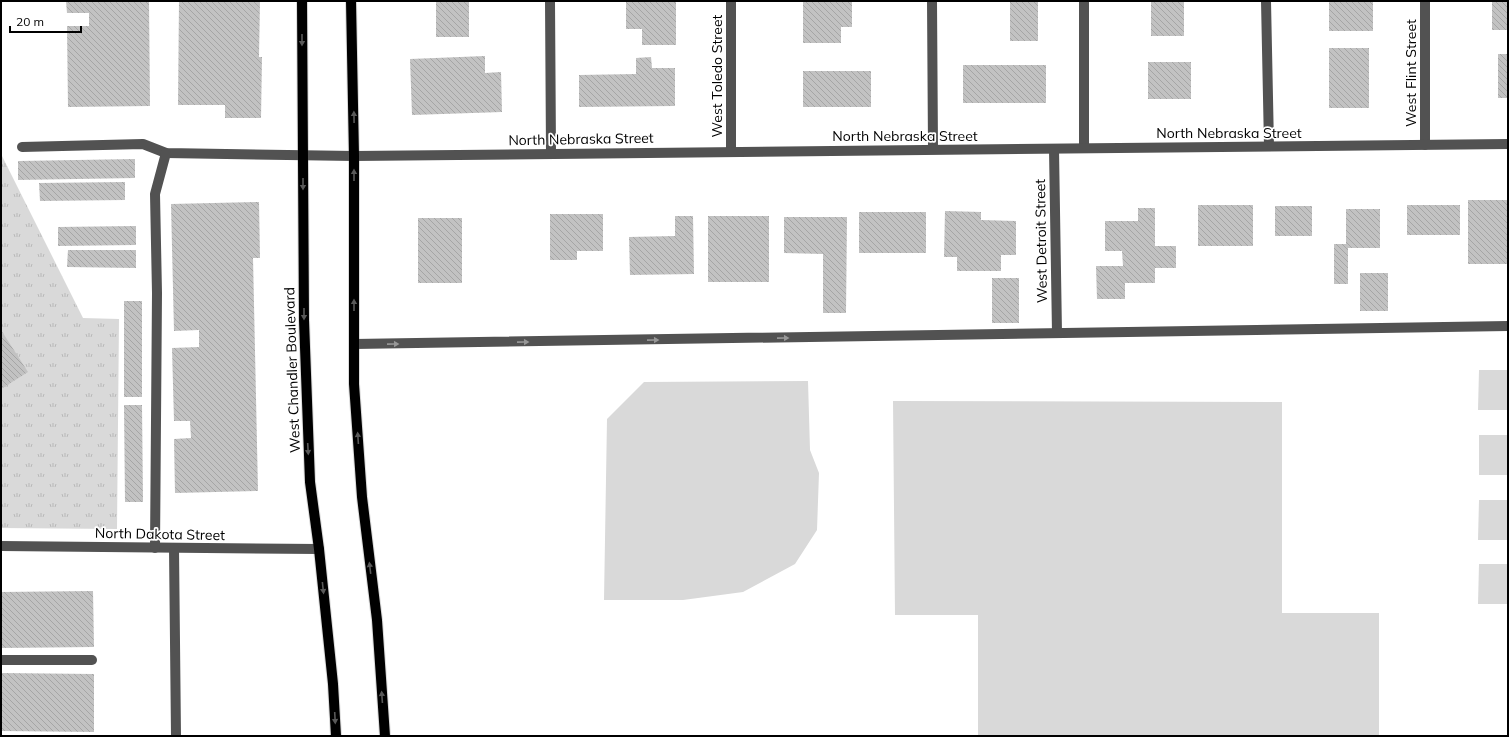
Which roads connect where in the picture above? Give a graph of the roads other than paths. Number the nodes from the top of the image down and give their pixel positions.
1 (302, 1) edge
2 (351, 1) edge
3 (550, 1) edge
4 (731, 1) edge
5 (932, 1) edge
6 (1084, 1) edge
7 (1266, 1) edge
8 (1425, 1) edge
9 (1508, 144) edge
10 (1425, 145) junction
11 (1269, 146) junction
12 (22, 147) dead end
13 (1084, 148) junction
14 (934, 149) junction
15 (1054, 150) junction
16 (731, 151) junction
17 (166, 153) junction
18 (551, 153) junction
19 (303, 156) junction
20 (354, 156) junction
21 (1508, 326) edge
22 (1057, 333) junction
23 (354, 344) junction
24 (1, 546) edge
25 (155, 548) junction
26 (174, 548) junction
27 (319, 549) junction
28 (1, 660) edge
29 (92, 660) dead end
30 (176, 736) edge
31 (336, 736) edge
32 (385, 736) edge

1 -> 19 main road, West Chandler Boulevard
20 -> 2 main road
3 - 18 street
4 - 16 street, West Toledo Street
5 - 14 street
6 - 13 street
7 - 11 street
8 - 10 street, West Flint Street
9 - 10 street, North Nebraska Street
10 - 11 street, North Nebraska Street
11 - 13 street, North Nebraska Street
12 - 17 street
13 - 15 street, North Nebraska Street
14 - 15 street, North Nebraska Street
14 - 16 street, North Nebraska Street
15 - 22 street, West Detroit Street
16 - 18 street, North Nebraska Street
17 - 19 street, North Nebraska Street
17 - 25 street
18 - 20 street, North Nebraska Street
19 - 20 street, North Nebraska Street
19 -> 27 main road, West Chandler Boulevard
23 -> 20 main road
21 - 22 street
23 -> 22 street
32 -> 23 main road
24 - 25 street, North Dakota Street
25 - 26 street, North Dakota Street
26 - 27 street, North Dakota Street
26 - 30 street
27 -> 31 main road, West Chandler Boulevard
28 - 29 street

